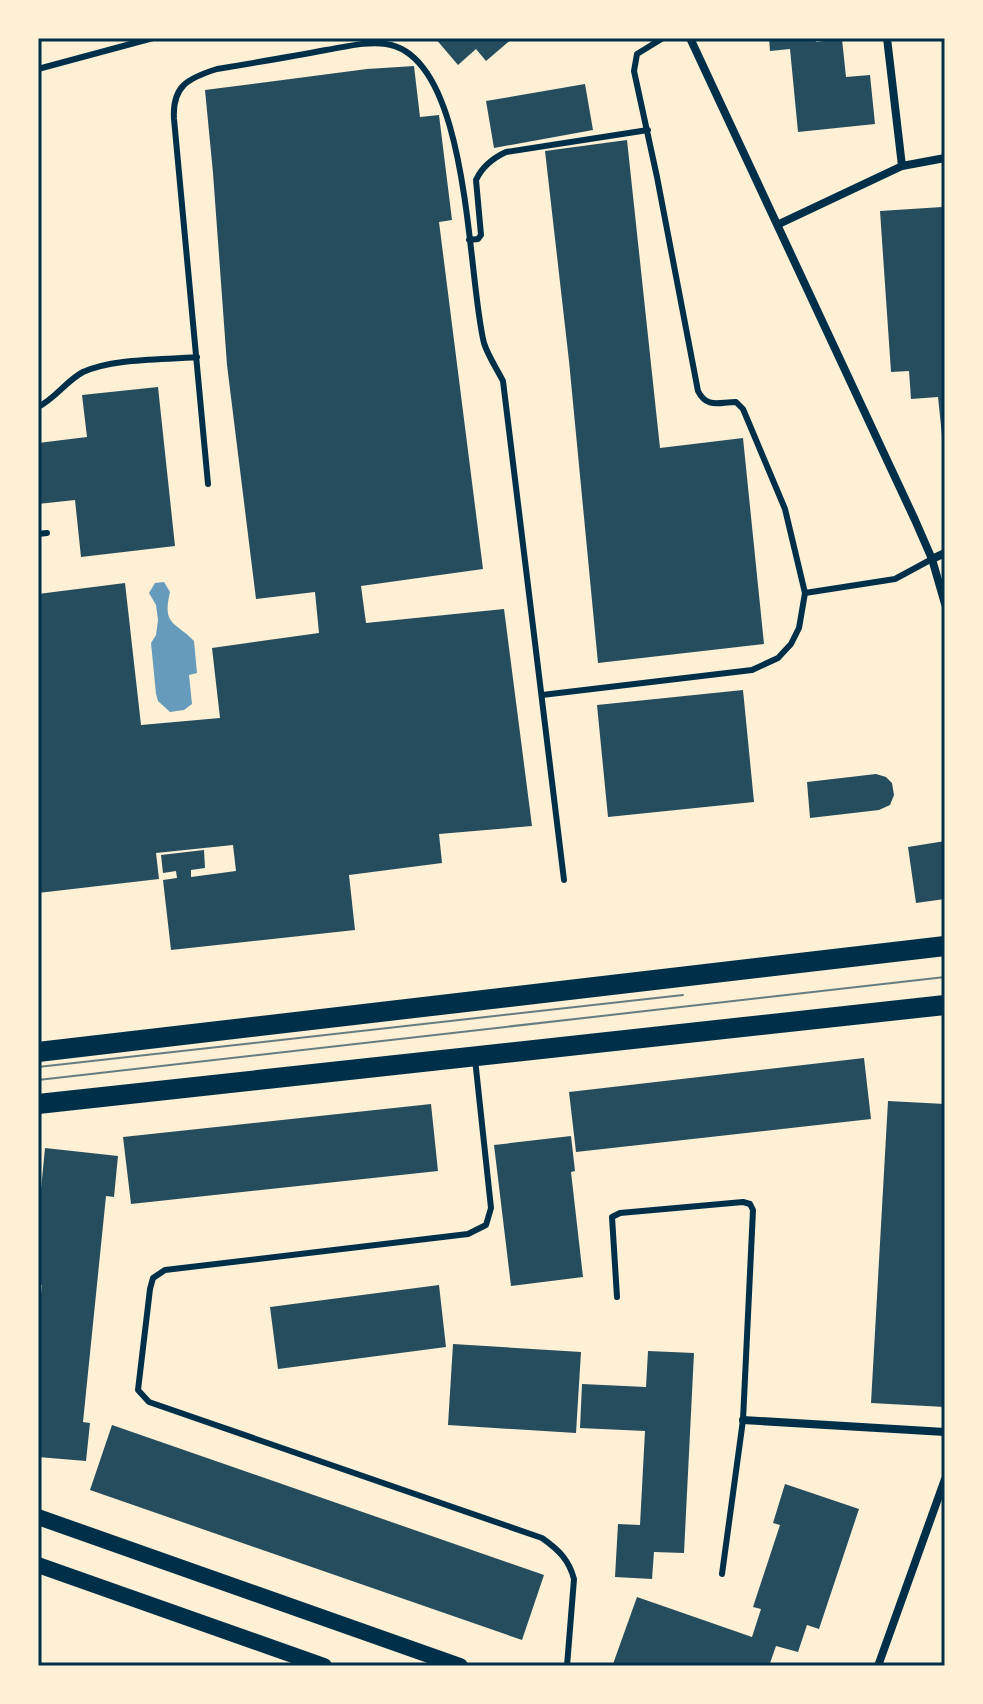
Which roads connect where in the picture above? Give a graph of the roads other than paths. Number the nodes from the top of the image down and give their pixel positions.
1 (153, 38) edge
2 (663, 38) edge
3 (690, 38) edge
4 (887, 38) edge
5 (38, 69) edge
6 (648, 130) junction
7 (945, 158) edge
8 (902, 166) junction
9 (779, 224) junction
10 (469, 240) junction
11 (197, 357) junction
12 (38, 407) edge
13 (208, 484) dead end
14 (47, 533) dead end
15 (38, 534) edge
16 (945, 553) edge
17 (932, 559) junction
18 (805, 593) junction
19 (945, 604) edge
20 (542, 695) junction
21 (564, 880) dead end
22 (945, 946) edge
23 (945, 1005) edge
24 (38, 1052) edge
25 (475, 1055) junction
26 (38, 1104) edge
27 (617, 1297) dead end
28 (743, 1420) junction
29 (945, 1432) edge
30 (945, 1479) edge
31 (38, 1517) edge
32 (38, 1565) edge
33 (722, 1574) dead end
34 (324, 1666) edge
35 (460, 1666) edge
36 (567, 1666) edge
37 (878, 1666) edge

1 - 5 lane
2 - 6 lane
3 - 9 street
4 - 8 street
6 - 10 lane
6 - 18 lane
7 - 8 street
8 - 9 street
9 - 17 street
10 - 11 lane
10 - 20 lane
11 - 12 lane
11 - 13 lane
14 - 15 lane
16 - 17 street
17 - 18 lane
17 - 19 street
18 - 20 lane
20 - 21 lane
22 - 24 main road
23 - 25 main road
25 - 26 main road
25 - 36 lane
27 - 28 lane
28 - 29 street
28 - 33 lane
30 - 37 street
31 - 35 main road
32 - 34 main road

